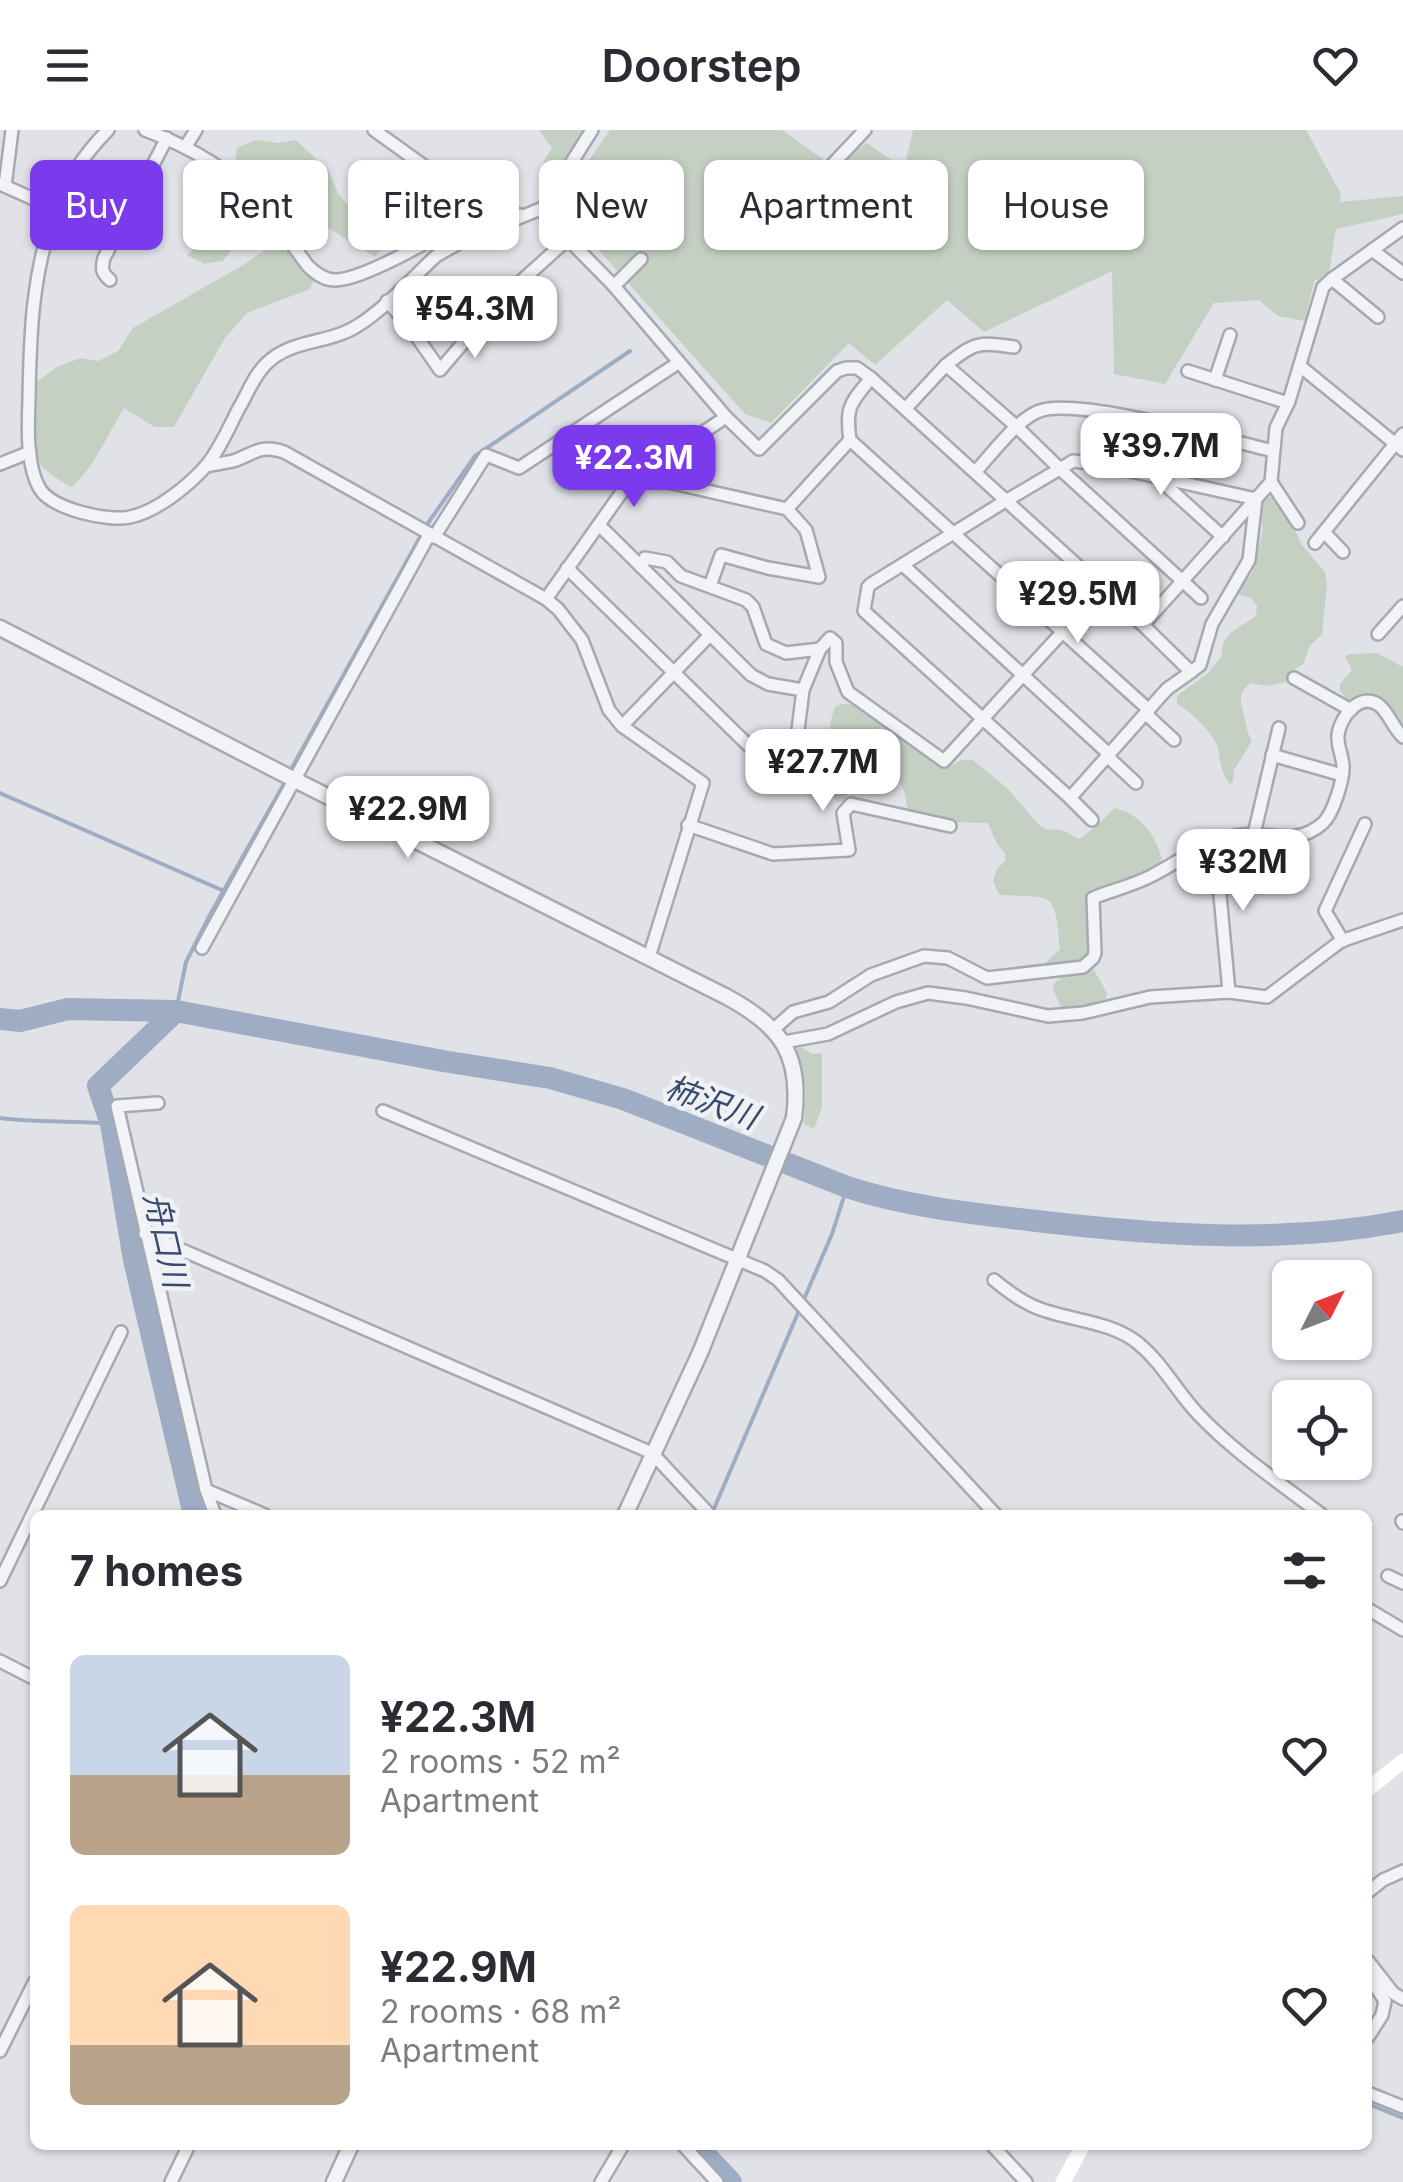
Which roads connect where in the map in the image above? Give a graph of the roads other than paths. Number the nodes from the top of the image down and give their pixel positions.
1 (12, 130) edge
2 (108, 130) edge
3 (145, 130) edge
4 (196, 130) edge
5 (374, 130) edge
6 (592, 130) edge
7 (865, 130) edge
8 (167, 138) junction
9 (186, 146) junction
10 (84, 160) edge
11 (414, 160) edge
12 (574, 160) edge
13 (837, 160) edge
14 (2, 185) edge
15 (30, 197) edge
16 (539, 210) edge
17 (519, 215) edge
18 (524, 215) junction
19 (1403, 228) edge
20 (45, 250) edge
21 (409, 250) edge
22 (555, 250) edge
23 (580, 250) edge
24 (1372, 250) junction
25 (641, 259) dead end
26 (1403, 273) edge
27 (1332, 278) junction
28 (110, 280) dead end
29 (614, 286) junction
30 (387, 300) junction
31 (1378, 317) dead end
32 (1230, 335) dead end
33 (1014, 346) dead end
34 (678, 363) junction
35 (946, 366) junction
36 (1300, 366) junction
37 (1188, 371) dead end
38 (872, 378) junction
39 (1215, 380) junction
40 (1288, 403) junction
41 (906, 408) junction
42 (726, 417) junction
43 (1017, 428) junction
44 (850, 440) junction
45 (1400, 443) edge
46 (1273, 451) junction
47 (30, 452) junction
48 (0, 464) edge
49 (206, 466) junction
50 (1060, 469) junction
51 (644, 472) junction
52 (976, 472) junction
53 (1156, 476) junction
54 (1271, 482) junction
55 (1256, 499) junction
56 (1007, 500) junction
57 (787, 509) junction
58 (1298, 523) dead end
59 (599, 525) junction
60 (1324, 532) junction
61 (954, 534) junction
62 (432, 536) junction
63 (1223, 537) junction
64 (1315, 543) dead end
65 (1342, 552) dead end
66 (904, 566) junction
67 (641, 567) junction
68 (568, 568) junction
69 (1184, 581) junction
70 (710, 586) junction
71 (1102, 589) junction
72 (546, 598) junction
73 (1202, 598) dead end
74 (1403, 606) edge
75 (1143, 625) junction
76 (0, 628) edge
77 (1063, 632) junction
78 (1378, 634) dead end
79 (710, 635) junction
80 (820, 649) junction
81 (674, 672) junction
82 (1191, 672) junction
83 (1023, 675) junction
84 (1294, 678) dead end
85 (803, 690) junction
86 (1351, 710) junction
87 (1148, 712) junction
88 (984, 720) junction
89 (622, 726) junction
90 (1279, 728) dead end
91 (1403, 737) edge
92 (1174, 740) dead end
93 (1272, 755) junction
94 (1108, 756) junction
95 (1342, 775) junction
96 (295, 780) junction
97 (1136, 783) dead end
98 (1070, 798) junction
99 (1092, 820) dead end
100 (1365, 824) dead end
101 (688, 825) junction
102 (950, 826) dead end
103 (1254, 834) junction
104 (1215, 841) junction
105 (1403, 920) edge
106 (1343, 941) junction
107 (202, 948) dead end
108 (648, 957) junction
109 (1229, 992) junction
110 (774, 1028) junction
111 (784, 1042) junction
112 (158, 1103) dead end
113 (382, 1111) dead end
114 (146, 1234) junction
115 (738, 1261) junction
116 (994, 1280) dead end
117 (122, 1332) dead end
118 (652, 1453) junction
119 (206, 1490) junction
120 (35, 1510) edge
121 (214, 1510) edge
122 (253, 1510) edge
123 (627, 1510) edge
124 (705, 1510) edge
125 (991, 1510) edge
126 (1315, 1510) edge
127 (30, 1520) edge
128 (1388, 1576) dead end
129 (0, 1581) edge
130 (1403, 1583) edge
131 (1372, 1611) edge
132 (1403, 1630) edge
133 (0, 1662) edge
134 (30, 1677) edge
135 (1403, 1760) edge
136 (1372, 1785) edge
137 (1402, 1873) edge
138 (1372, 1889) edge
139 (1372, 1966) edge
140 (1372, 1981) edge
141 (30, 1991) edge
142 (1403, 1999) edge
143 (1372, 2032) edge
144 (0, 2051) edge
145 (1372, 2094) edge
146 (1403, 2107) edge
147 (187, 2150) edge
148 (349, 2150) edge
149 (620, 2150) edge
150 (688, 2150) edge
151 (997, 2150) edge
152 (1081, 2150) edge
153 (171, 2182) edge
154 (334, 2182) edge
155 (601, 2182) edge
156 (717, 2182) edge
157 (1026, 2182) edge
158 (1064, 2182) edge

1 - 14 street
2 - 10 street
3 - 8 street
4 - 9 street
5 - 11 street
6 - 12 street
7 - 13 street
8 - 9 street
8 - 28 street
9 - 21 street
14 - 15 street
16 - 18 street
17 - 18 street
18 - 30 street
19 - 24 street
20 - 47 street
22 - 30 street
23 - 29 street
24 - 26 street
24 - 27 street
25 - 29 street
27 - 31 street
27 - 36 street
29 - 34 street
30 - 49 street
32 - 39 street
33 - 35 street
34 - 42 street
34 - 62 street
35 - 41 street
35 - 43 street
36 - 40 street
36 - 45 street
37 - 39 street
38 - 41 street
38 - 42 street
38 - 44 street
39 - 40 street
40 - 46 street
41 - 52 street
42 - 51 street
43 - 46 street
43 - 50 street
43 - 52 street
44 - 57 street
44 - 61 street
45 - 60 street
46 - 54 street
47 - 48 street
47 - 49 street
49 - 62 street
50 - 53 street
50 - 56 street
50 - 69 street
51 - 57 street
51 - 59 street
52 - 56 street
53 - 55 street
53 - 63 street
54 - 55 street
54 - 58 street
55 - 63 street
55 - 82 street
56 - 61 street
56 - 71 street
57 - 70 street
59 - 67 street
59 - 68 street
60 - 64 street
60 - 65 street
61 - 66 street
61 - 77 street
62 - 72 street
62 - 96 street
63 - 69 street
66 - 83 street
66 - 88 street
67 - 70 street
67 - 79 street
68 - 72 street
68 - 81 street
69 - 73 street
69 - 75 street
70 - 80 street
71 - 75 street
71 - 77 street
72 - 89 street
74 - 78 street
75 - 82 street
76 - 96 street
77 - 83 street
77 - 87 street
79 - 81 street
79 - 85 street
80 - 85 street
80 - 88 street
81 - 85 street
81 - 89 street
82 - 87 street
83 - 88 street
83 - 94 street
84 - 86 street
86 - 91 street
86 - 95 street
87 - 92 street
87 - 94 street
88 - 98 street
89 - 101 street
90 - 93 street
93 - 95 street
93 - 103 street
94 - 97 street
94 - 98 street
95 - 103 street
96 - 107 street
96 - 108 street
98 - 99 street
100 - 106 street
101 - 102 street
101 - 108 street
103 - 104 street
104 - 109 street
104 - 110 street
105 - 106 street
106 - 109 street
108 - 110 street
109 - 111 street
110 - 111 street
111 - 115 street
112 - 114 street
113 - 115 street
114 - 118 street
114 - 119 street
115 - 118 street
115 - 125 street
116 - 126 street
117 - 120 street
118 - 123 street
118 - 124 street
119 - 121 street
119 - 122 street
127 - 129 street
128 - 130 street
131 - 132 street
133 - 134 street
135 - 136 main road
137 - 138 street
139 - 142 street
140 - 143 street
141 - 144 street
145 - 146 street
147 - 153 street
148 - 154 street
149 - 155 street
150 - 156 street
151 - 157 street
152 - 158 main road

